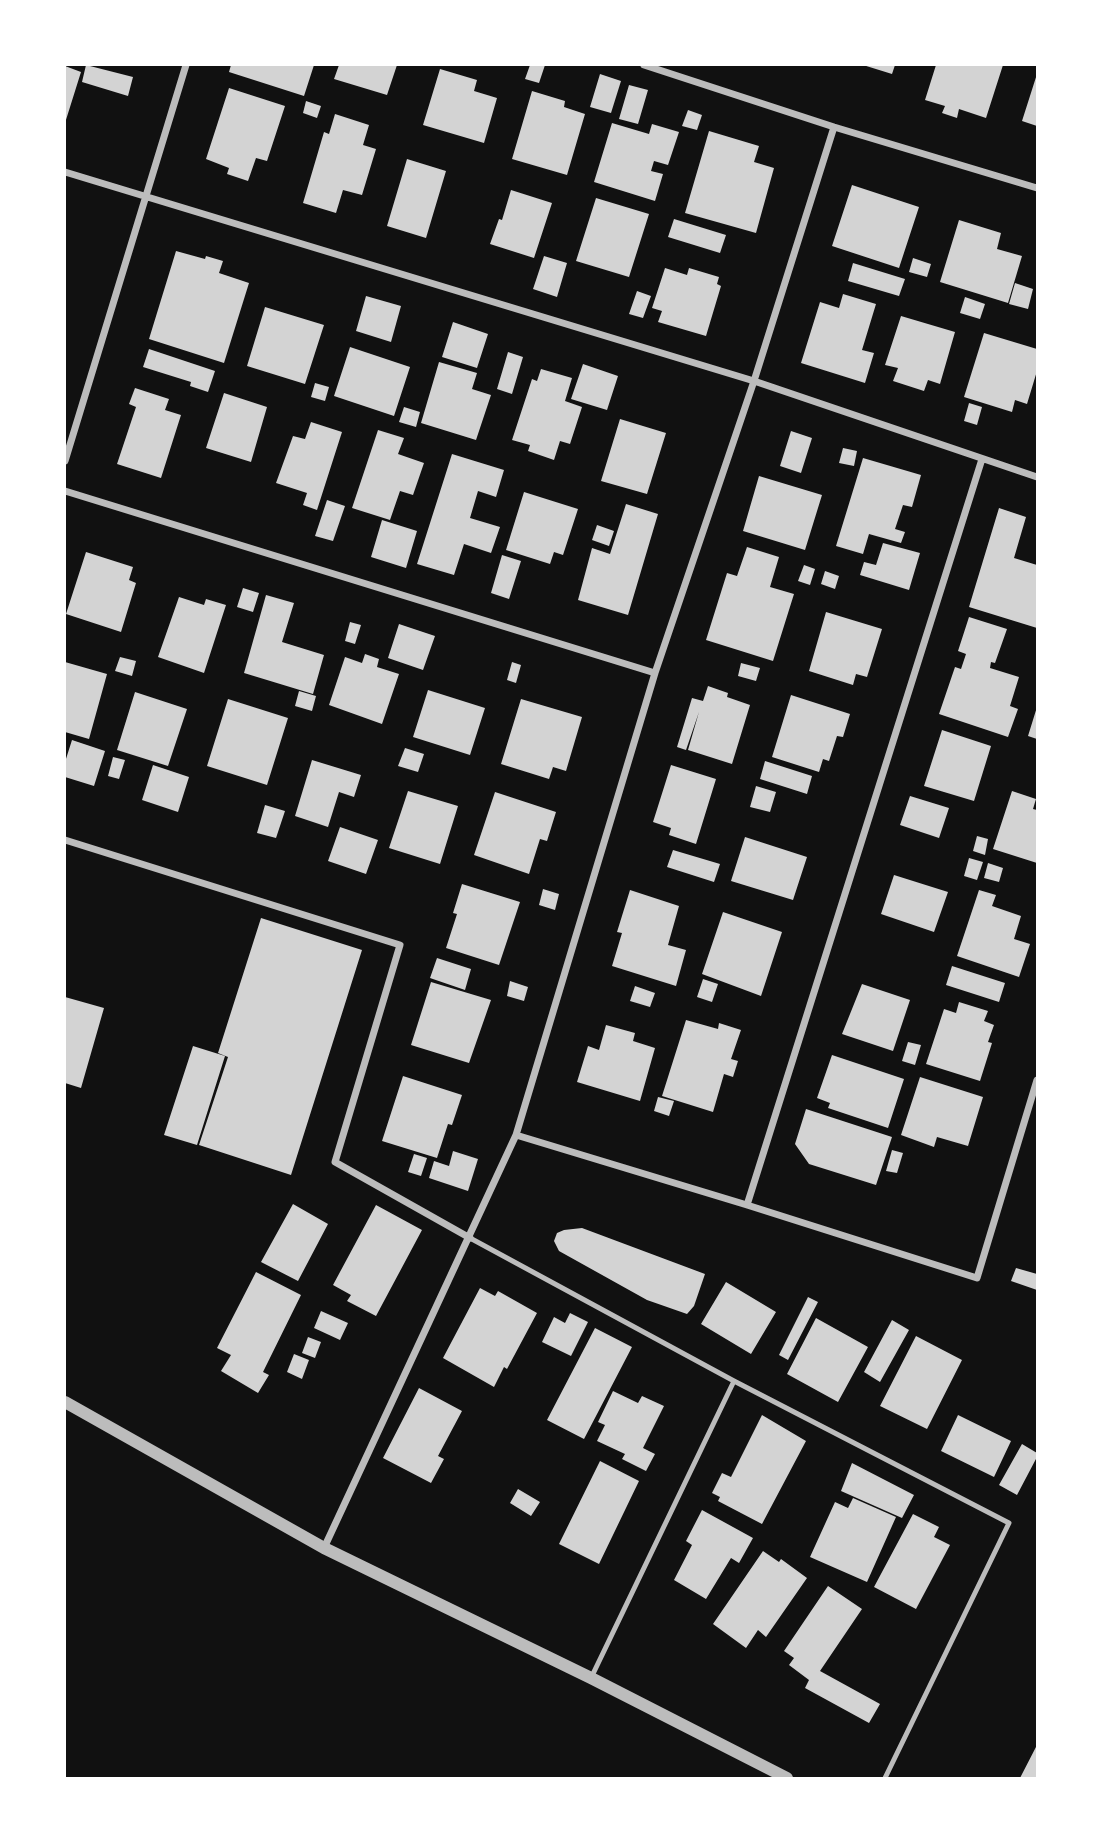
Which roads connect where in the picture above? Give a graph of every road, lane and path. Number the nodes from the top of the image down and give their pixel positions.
1 (186, 65) edge
2 (644, 65) edge
3 (834, 127) junction
4 (65, 172) edge
5 (1037, 188) edge
6 (146, 197) junction
7 (754, 382) junction
8 (982, 459) junction
9 (65, 460) edge
10 (1037, 477) edge
11 (65, 491) edge
12 (655, 673) junction
13 (65, 840) edge
14 (1037, 1080) edge
15 (516, 1135) junction
16 (747, 1205) junction
17 (470, 1238) junction
18 (734, 1381) junction
19 (65, 1402) edge
20 (324, 1548) junction
21 (591, 1678) junction
22 (787, 1778) edge
23 (885, 1778) edge

1 - 6 street
2 - 3 street
3 - 5 street
3 - 7 street
4 - 6 street
6 - 7 street
6 - 9 street
7 - 8 street
7 - 12 street
8 - 10 street
8 - 16 street
11 - 12 street
12 - 15 street
13 - 17 street
14 - 16 street
15 - 16 street
15 - 17 street
17 - 18 lane
17 - 20 street
18 - 21 lane
18 - 23 lane
19 - 20 street
20 - 21 street
21 - 22 street

